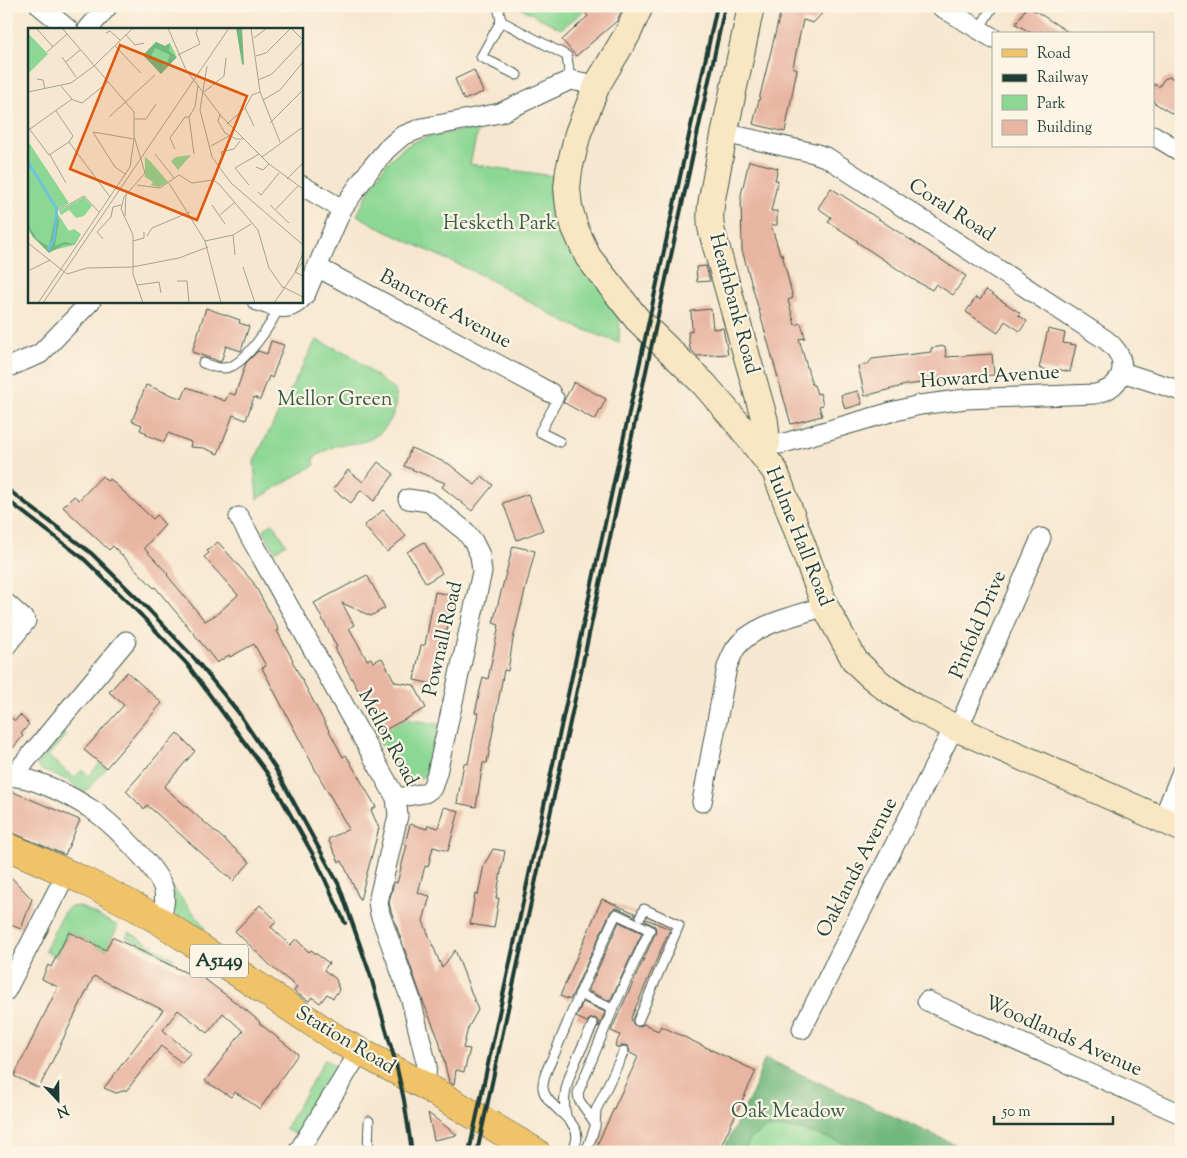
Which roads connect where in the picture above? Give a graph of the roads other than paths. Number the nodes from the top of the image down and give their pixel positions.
1 (40, 6) edge
2 (108, 6) edge
3 (498, 6) edge
4 (640, 6) edge
5 (752, 6) edge
6 (940, 6) edge
7 (993, 6) edge
8 (501, 21) junction
9 (67, 28) edge
10 (89, 28) edge
11 (986, 34) edge
12 (517, 75) dead end
13 (570, 80) junction
14 (596, 85) junction
15 (724, 133) junction
16 (1154, 136) edge
17 (1181, 152) edge
18 (302, 186) edge
19 (342, 209) junction
20 (318, 267) junction
21 (302, 298) edge
22 (260, 302) edge
23 (298, 302) edge
24 (80, 305) edge
25 (278, 308) junction
26 (203, 363) dead end
27 (6, 368) edge
28 (1122, 372) junction
29 (1181, 391) edge
30 (551, 393) joint
31 (560, 442) dead end
32 (763, 447) junction
33 (408, 499) dead end
34 (239, 517) dead end
35 (1040, 538) dead end
36 (6, 604) edge
37 (824, 606) junction
38 (126, 641) dead end
39 (6, 646) edge
40 (956, 728) junction
41 (1181, 774) edge
42 (10, 776) edge
43 (396, 798) junction
44 (702, 802) dead end
45 (1172, 815) edge
46 (6, 846) edge
47 (67, 872) junction
48 (641, 916) dead end
49 (160, 921) junction
50 (6, 991) edge
51 (578, 998) junction
52 (927, 1001) dead end
53 (611, 1013) junction
54 (638, 1021) dead end
55 (593, 1024) dead end
56 (802, 1029) dead end
57 (624, 1051) dead end
58 (360, 1052) junction
59 (425, 1086) junction
60 (1181, 1114) edge
61 (566, 1115) junction
62 (369, 1122) dead end
63 (596, 1122) junction
64 (521, 1148) edge
65 (298, 1152) edge
66 (368, 1152) edge
67 (571, 1152) edge
68 (586, 1152) edge

1 - 9 street
2 - 10 street
3 - 8 lane
4 - 14 main road, Hulme Hall Road
5 - 15 main road, Heathbank Road
6 - 11 street
7 - 11 lane
8 - 12 lane
8 - 13 lane
13 - 14 street
13 - 19 street
14 - 32 main road, Hulme Hall Road
15 - 28 street, Coral Road
15 - 32 main road, Heathbank Road
16 - 17 street
18 - 19 street
19 - 20 street
20 - 21 street
20 - 30 street, Bancroft Avenue
22 - 25 street
23 - 25 street
24 - 27 street
25 - 26 lane
28 - 29 street
28 - 32 street, Howard Avenue
30 - 31 lane
32 - 37 main road, Hulme Hall Road
33 - 43 street, Pownall Road
34 - 43 street, Mellor Road
35 - 40 street, Pinfold Drive
36 - 39 street
37 - 40 main road, Hulme Hall Road
37 - 44 street
38 - 42 street
40 - 45 main road, Hulme Hall Road
40 - 56 street, Oaklands Avenue
41 - 45 street
42 - 49 street
43 - 59 street, Mellor Road
46 - 47 main road, Station Road / A5149
47 - 49 main road, Station Road / A5149
47 - 50 street
48 - 54 lane
49 - 58 main road, Station Road / A5149
51 - 53 lane
51 - 53 lane
51 - 61 lane
52 - 60 street, Woodlands Avenue
53 - 63 lane
55 - 61 lane
57 - 63 lane
58 - 59 main road, Station Road / A5149
58 - 65 street
59 - 64 main road, Station Road / A5149
61 - 67 lane
62 - 66 lane
63 - 68 lane

